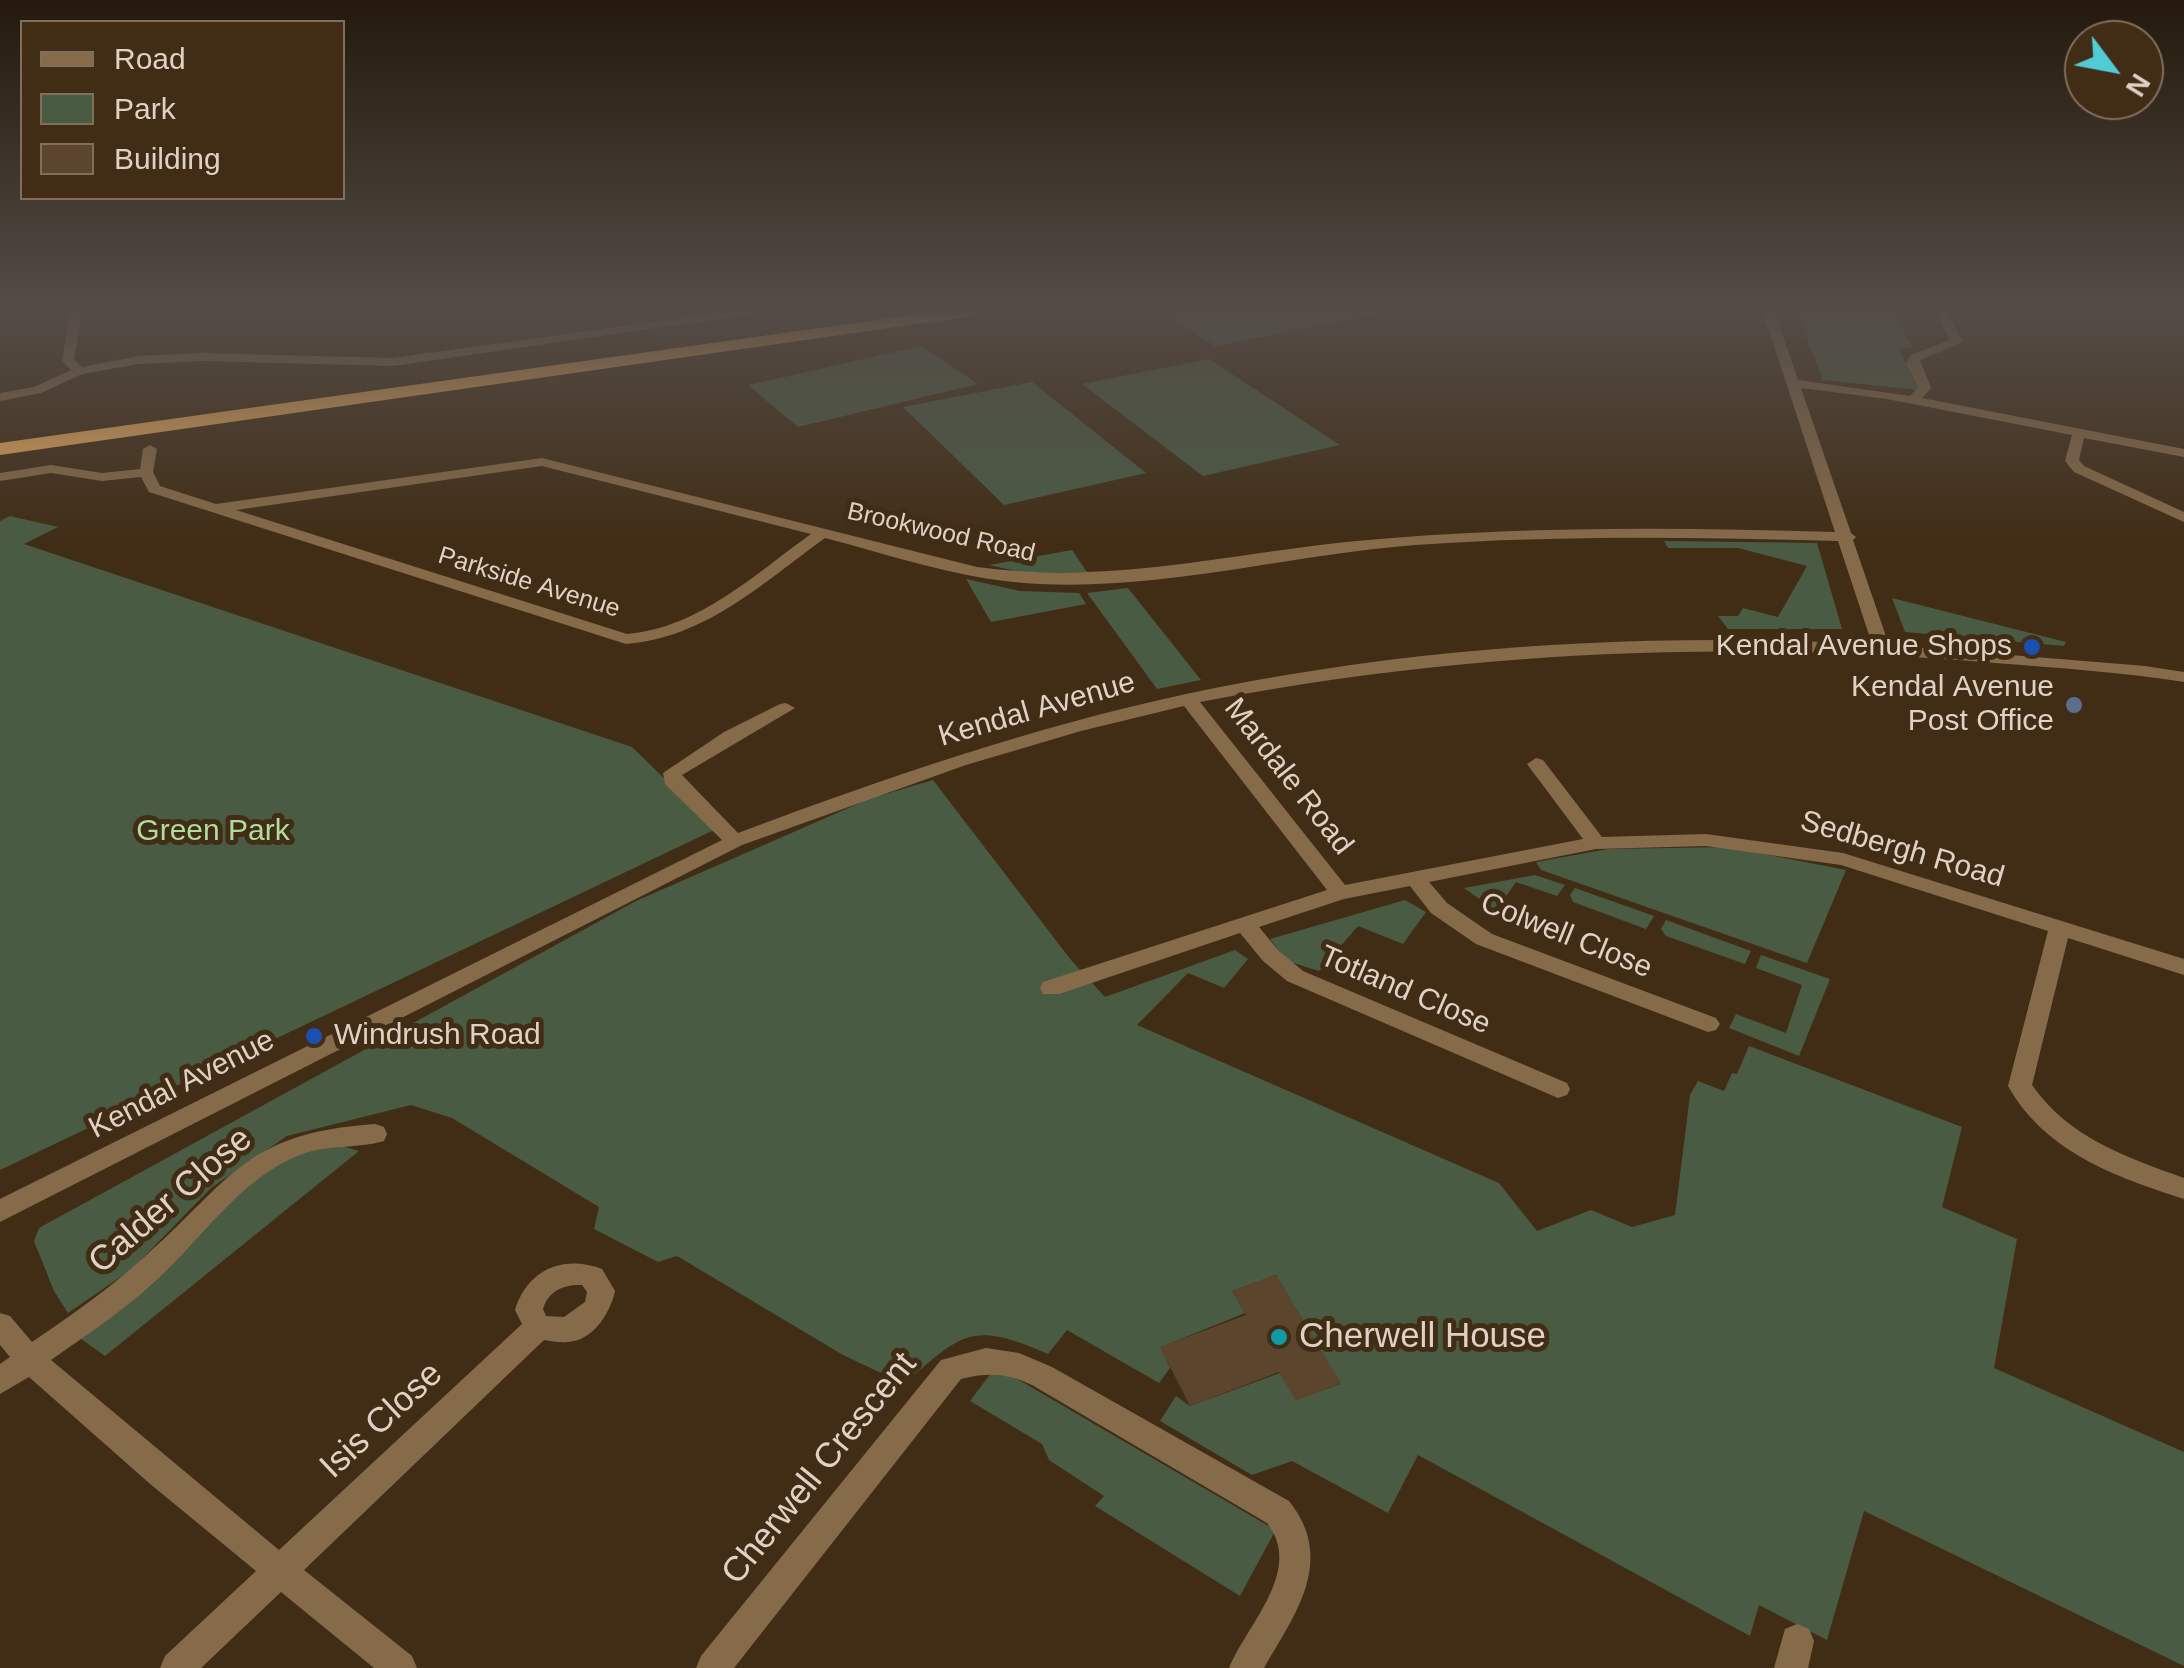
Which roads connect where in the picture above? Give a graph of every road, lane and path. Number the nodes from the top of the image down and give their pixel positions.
1 (37, 390) edge
2 (361, 390) edge
3 (409, 390) edge
4 (1796, 390) edge
5 (1842, 390) edge
6 (1923, 390) edge
7 (0, 397) edge
8 (1913, 400) junction
9 (258, 411) junction
10 (180, 422) junction
11 (2079, 432) junction
12 (1, 441) edge
13 (89, 443) junction
14 (150, 449) junction
15 (2184, 453) edge
16 (0, 459) edge
17 (146, 472) junction
18 (0, 478) edge
19 (280, 500) junction
20 (213, 509) junction
21 (2184, 518) edge
22 (255, 524) junction
23 (824, 532) junction
24 (1848, 537) junction
25 (1881, 646) junction
26 (2184, 677) edge
27 (1188, 699) junction
28 (786, 708) dead end
29 (1536, 764) dead end
30 (735, 841) junction
31 (1596, 843) junction
32 (1416, 880) junction
33 (1340, 893) junction
34 (1244, 924) junction
35 (2060, 927) junction
36 (2184, 967) edge
37 (1051, 988) dead end
38 (1708, 1024) dead end
39 (1558, 1090) dead end
40 (375, 1134) dead end
41 (2184, 1189) edge
42 (0, 1211) edge
43 (0, 1325) edge
44 (538, 1326) dead end
45 (29, 1359) junction
46 (0, 1381) edge
47 (278, 1570) junction
48 (177, 1668) edge
49 (400, 1668) edge
50 (713, 1668) edge
51 (1246, 1668) edge

1 - 7 street
2 - 12 highway
3 - 9 highway
4 - 24 street
5 - 8 street
6 - 8 street
8 - 11 street
9 - 10 highway
9 - 14 highway
10 - 12 highway
10 - 13 highway
11 - 15 street
11 - 21 street
13 - 14 highway
13 - 16 highway
14 - 17 street
17 - 18 street
17 - 20 street, Parkside Avenue
19 - 20 street, Brookwood Road
19 - 22 street
19 - 23 street, Brookwood Road
20 - 22 street, Parkside Avenue
22 - 23 street, Parkside Avenue
23 - 24 street, Brookwood Road
24 - 25 street
25 - 26 street, Kendal Avenue
25 - 27 street, Kendal Avenue
27 - 30 street, Kendal Avenue
27 - 33 street, Mardale Road
28 - 30 street
29 - 31 street
30 - 42 street, Kendal Avenue
31 - 32 street, Sedbergh Road
31 - 35 street, Sedbergh Road
32 - 33 street, Sedbergh Road
32 - 38 street, Colwell Close
33 - 34 street, Sedbergh Road
34 - 37 street, Sedbergh Road
34 - 39 street, Totland Close
35 - 36 street, Sedbergh Road
35 - 41 street
40 - 45 street, Calder Close
43 - 45 street
44 - 47 street, Isis Close
45 - 46 street, Calder Close
45 - 47 street
47 - 48 street, Isis Close
47 - 49 street
50 - 51 street, Cherwell Crescent

